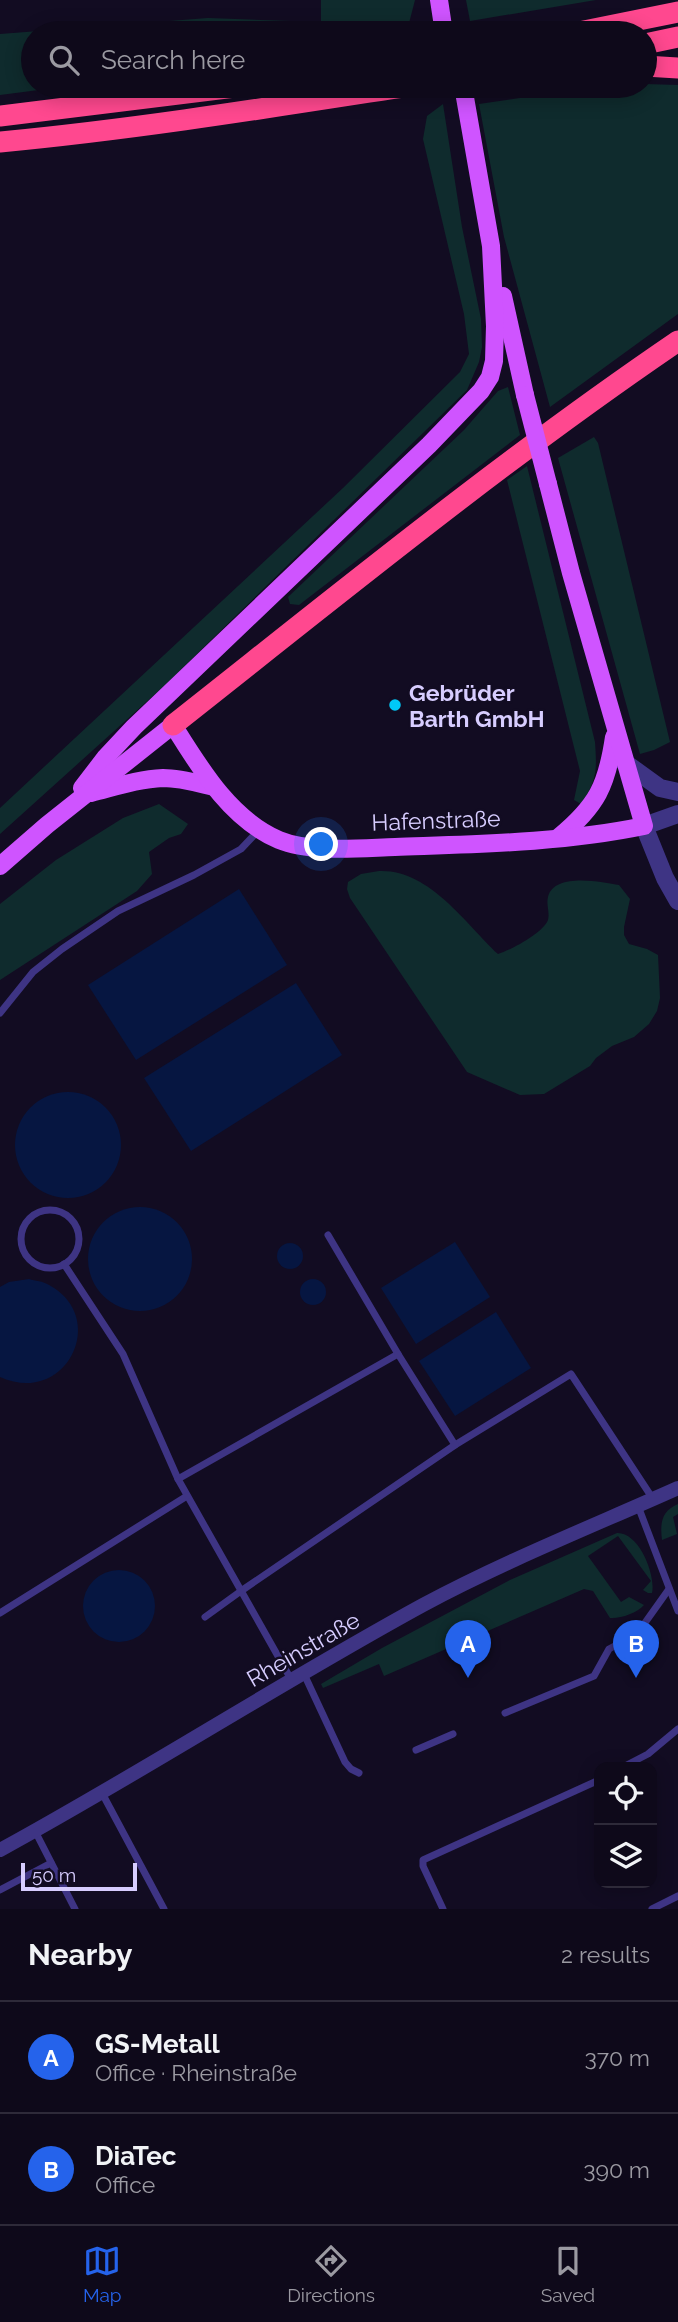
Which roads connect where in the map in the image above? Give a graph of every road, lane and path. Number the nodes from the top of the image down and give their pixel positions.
1 (671, 0) edge
2 (444, 1) edge
3 (678, 12) edge
4 (444, 21) edge
5 (450, 21) edge
6 (633, 21) joint
7 (678, 37) edge
8 (657, 41) edge
9 (657, 67) edge
10 (678, 68) edge
11 (146, 98) edge
12 (330, 98) edge
13 (456, 98) edge
14 (463, 98) edge
15 (0, 116) edge
16 (464, 124) junction
17 (0, 142) edge
18 (491, 246) junction
19 (678, 341) edge
20 (173, 725) junction
21 (615, 729) junction
22 (624, 762) junction
23 (214, 787) junction
24 (678, 792) edge
25 (84, 795) junction
26 (65, 810) junction
27 (678, 814) edge
28 (643, 826) junction
29 (260, 830) junction
30 (559, 837) junction
31 (0, 866) edge
32 (678, 901) edge
33 (0, 1013) edge
34 (328, 1235) dead end
35 (64, 1264) junction
36 (398, 1353) junction
37 (455, 1445) junction
38 (178, 1479) junction
39 (678, 1488) edge
40 (187, 1496) junction
41 (653, 1499) junction
42 (638, 1506) junction
43 (669, 1589) junction
44 (241, 1591) junction
45 (678, 1611) edge
46 (0, 1613) edge
47 (205, 1617) dead end
48 (298, 1677) junction
49 (505, 1713) dead end
50 (678, 1729) edge
51 (453, 1734) dead end
52 (416, 1749) dead end
53 (633, 1762) edge
54 (359, 1773) dead end
55 (594, 1782) edge
56 (102, 1793) junction
57 (35, 1831) junction
58 (0, 1850) edge
59 (51, 1863) junction
60 (0, 1890) edge
61 (678, 1896) edge
62 (75, 1909) edge
63 (164, 1909) edge
64 (443, 1909) edge
65 (652, 1909) edge

1 - 6 highway
2 - 4 main road
2 - 5 main road
3 - 6 highway
7 - 8 highway
9 - 10 highway
11 - 15 highway
12 - 17 highway
13 - 16 main road
14 - 16 main road
16 - 18 main road
18 - 21 main road, bridge
18 - 26 main road
19 - 20 highway
20 - 23 main road, Hafenstraße
20 - 25 main road
21 - 22 main road
21 - 30 main road
22 - 24 street
22 - 28 main road
23 - 25 main road
23 - 29 main road, Hafenstraße
25 - 26 main road
26 - 31 main road
27 - 28 street
28 - 30 main road, Hafenstraße
28 - 32 street
29 - 30 main road, Hafenstraße
29 - 33 lane
34 - 36 lane
35 - 35 lane
35 - 38 lane
36 - 37 lane
36 - 38 lane
37 - 41 lane
37 - 44 lane
38 - 40 lane
39 - 41 street, Rheinstraße
40 - 44 lane
40 - 46 lane
41 - 42 street, Rheinstraße
42 - 43 lane
42 - 48 street, Rheinstraße
43 - 45 lane
43 - 49 lane
44 - 47 lane
44 - 48 lane
48 - 54 lane
48 - 56 street, Rheinstraße
50 - 53 lane
51 - 52 lane
55 - 64 lane
56 - 57 street, Rheinstraße
56 - 63 lane
57 - 58 street, Rheinstraße
57 - 59 lane
59 - 60 lane
59 - 62 lane
61 - 65 lane

